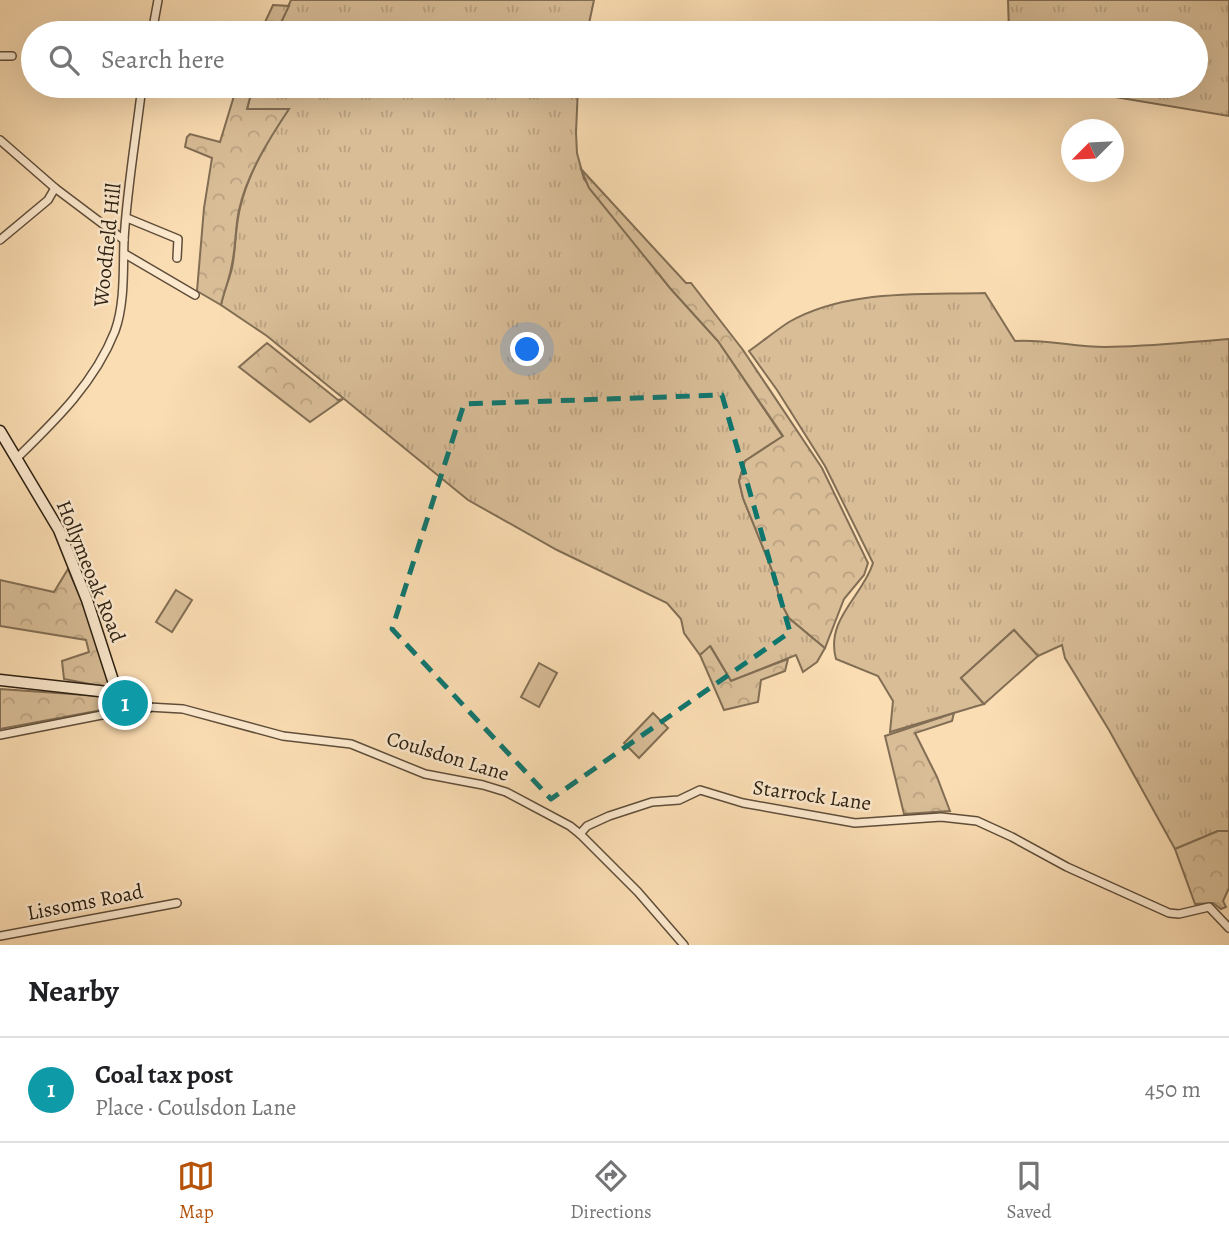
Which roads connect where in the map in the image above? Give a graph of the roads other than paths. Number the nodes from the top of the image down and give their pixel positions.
1 (158, 0) edge
2 (154, 21) edge
3 (0, 56) edge
4 (12, 56) dead end
5 (141, 98) edge
6 (0, 140) edge
7 (55, 188) junction
8 (127, 218) junction
9 (0, 240) edge
10 (124, 240) junction
11 (125, 254) junction
12 (177, 258) dead end
13 (195, 295) dead end
14 (0, 431) edge
15 (18, 457) junction
16 (0, 680) edge
17 (117, 693) junction
18 (148, 707) junction
19 (122, 711) joint
20 (0, 735) edge
21 (580, 834) junction
22 (177, 903) dead end
23 (1229, 928) edge
24 (0, 936) edge
25 (684, 945) edge

1 - 2 street
3 - 4 street
5 - 8 street, Woodfield Hill
6 - 7 street
7 - 9 street
7 - 10 street
8 - 10 street, Woodfield Hill
8 - 12 street
10 - 11 street, Woodfield Hill
11 - 13 street
11 - 15 street, Woodfield Hill
14 - 15 street, Hollymeoak Road
15 - 17 street, Hollymeoak Road
16 - 17 street, Coulsdon Lane
17 - 18 street, Coulsdon Lane
18 - 19 street, Coulsdon Lane
18 - 21 street, Coulsdon Lane
19 - 20 street
21 - 23 street, Starrock Lane
21 - 25 street, Coulsdon Lane
22 - 24 street, Lissoms Road

